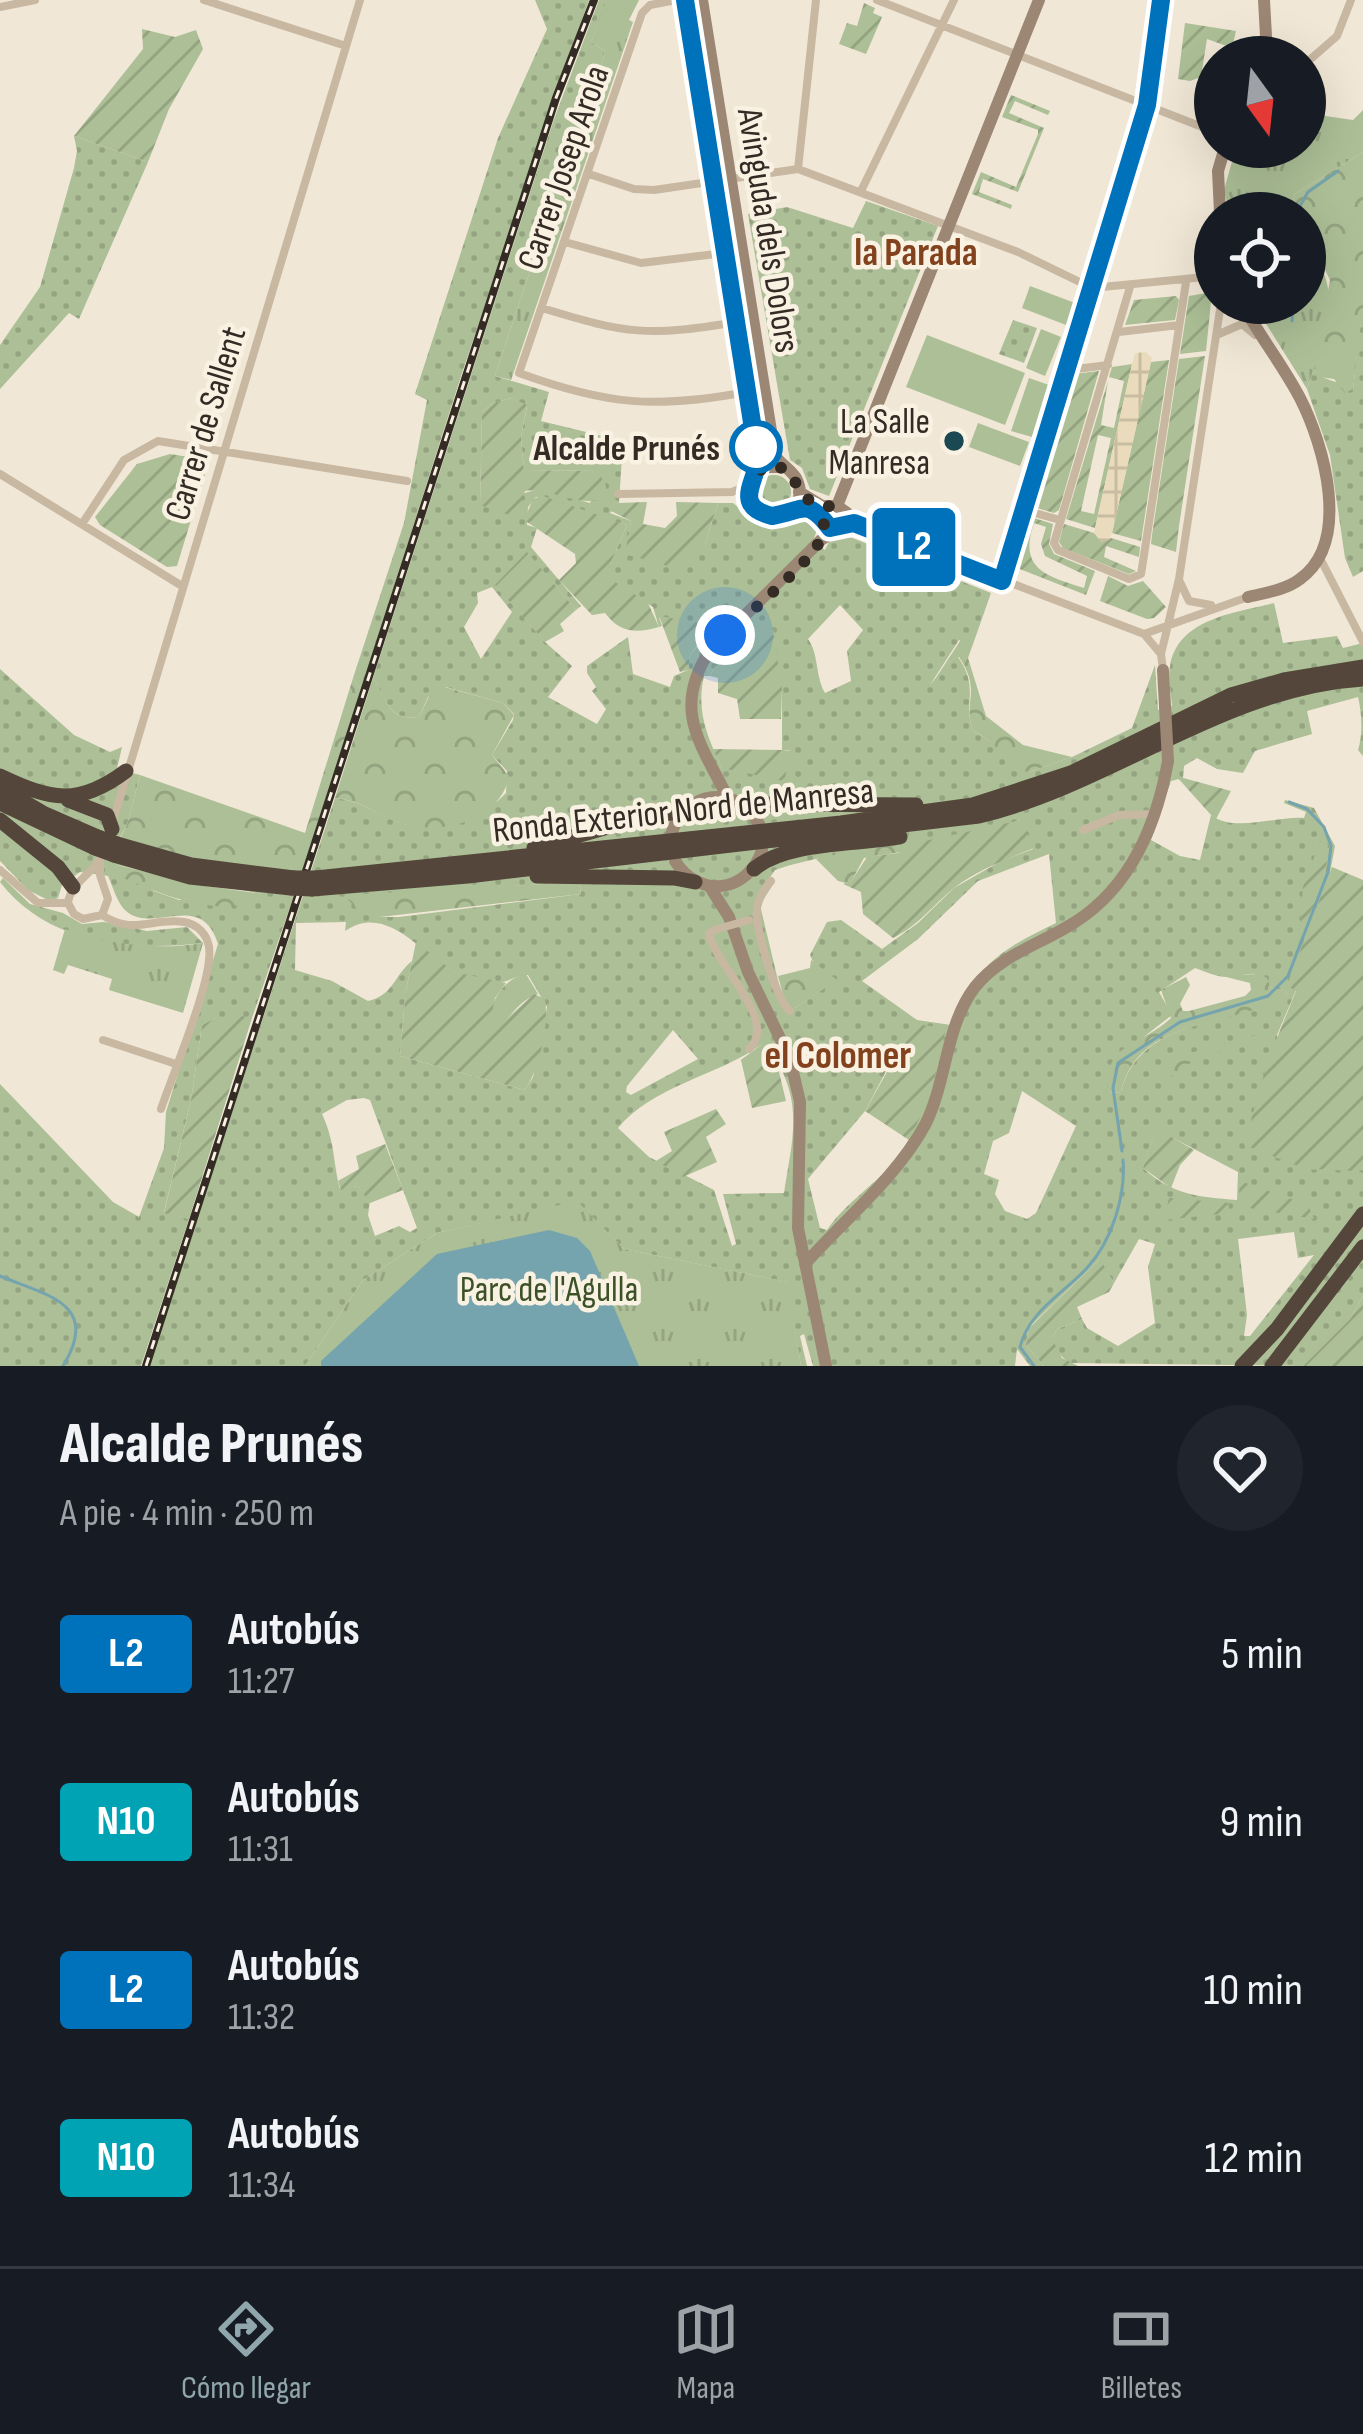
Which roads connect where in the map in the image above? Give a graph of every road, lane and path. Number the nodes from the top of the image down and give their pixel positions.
1 (35, 0) edge
2 (204, 0) edge
3 (360, 0) edge
4 (676, 0) edge
5 (685, 0) edge
6 (702, 0) edge
7 (815, 0) edge
8 (877, 0) edge
9 (953, 0) edge
10 (1039, 0) edge
11 (1161, 0) edge
12 (1264, 0) edge
13 (1351, 0) edge
14 (224, 3) edge
15 (0, 8) edge
16 (940, 26) junction
17 (1266, 36) edge
18 (346, 46) junction
19 (1326, 48) edge
20 (1019, 54) junction
21 (1147, 105) junction
22 (1194, 124) edge
23 (797, 169) junction
24 (589, 174) junction
25 (732, 178) junction
26 (713, 181) junction
27 (861, 191) junction
28 (951, 226) junction
29 (565, 242) junction
30 (724, 254) junction
31 (1194, 281) edge
32 (1186, 282) junction
33 (1130, 287) junction
34 (1091, 288) junction
35 (542, 308) junction
36 (736, 322) junction
37 (1220, 324) edge
38 (1254, 324) edge
39 (1179, 325) junction
40 (1119, 332) junction
41 (1219, 334) junction
42 (1269, 349) junction
43 (1108, 364) junction
44 (1068, 370) junction
45 (747, 392) junction
46 (224, 454) junction
47 (784, 467) junction
48 (0, 474) edge
49 (753, 478) junction
50 (407, 481) dead end
51 (732, 492) junction
52 (799, 492) junction
53 (618, 494) dead end
54 (750, 500) junction
55 (793, 507) junction
56 (1024, 510) junction
57 (833, 517) junction
58 (1060, 520) junction
59 (82, 524) junction
60 (1320, 557) junction
61 (1179, 579) junction
62 (1002, 581) junction
63 (182, 586) junction
64 (1248, 597) junction
65 (1168, 626) junction
66 (1144, 634) junction
67 (1363, 643) edge
68 (1161, 654) junction
69 (1363, 667) edge
70 (1163, 670) joint
71 (1363, 679) edge
72 (714, 770) junction
73 (126, 771) junction
74 (0, 776) edge
75 (0, 788) edge
76 (704, 798) junction
77 (66, 799) junction
78 (735, 801) junction
79 (0, 803) edge
80 (976, 810) junction
81 (682, 812) junction
82 (1155, 814) junction
83 (0, 820) edge
84 (759, 824) dead end
85 (1083, 830) dead end
86 (671, 835) dead end
87 (106, 846) junction
88 (762, 850) dead end
89 (675, 861) dead end
90 (458, 864) junction
91 (754, 869) junction
92 (0, 870) edge
93 (492, 874) junction
94 (771, 881) dead end
95 (737, 883) junction
96 (314, 884) junction
97 (702, 885) junction
98 (103, 886) junction
99 (75, 890) junction
100 (102, 915) junction
101 (729, 916) junction
102 (753, 918) junction
103 (790, 1011) dead end
104 (103, 1040) dead end
105 (749, 1049) dead end
106 (176, 1064) junction
107 (161, 1108) dead end
108 (1363, 1214) edge
109 (1363, 1225) edge
110 (1363, 1247) edge
111 (805, 1264) junction
112 (826, 1366) edge
113 (1242, 1366) edge
114 (1256, 1366) edge
115 (1272, 1366) edge

1 - 15 street
2 - 14 street
3 - 18 street, Carrer de Sallent
4 - 24 street, Carrer Josep Arola
5 - 26 street, Avinguda dels Dolors
6 - 25 street, Avinguda dels Dolors
7 - 23 street
8 - 16 street
9 - 16 street
10 - 20 street
11 - 21 street
12 - 17 street
13 - 19 street
14 - 18 street
16 - 20 street
16 - 27 street
18 - 46 street, Carrer de Sallent
20 - 21 street
20 - 28 street
21 - 22 street
21 - 34 street
23 - 25 street
23 - 27 street
24 - 26 street
24 - 29 street, Carrer Josep Arola
25 - 26 street
25 - 47 street, Avinguda dels Dolors
26 - 30 street, Avinguda dels Dolors
27 - 28 street
28 - 34 street
28 - 57 street
29 - 30 street
29 - 35 street, Carrer Josep Arola
30 - 36 street, Avinguda dels Dolors
31 - 32 street
32 - 33 street
32 - 39 street
33 - 34 street
33 - 40 street
34 - 44 street
35 - 36 street
35 - 45 street, Carrer Josep Arola
36 - 45 street, Avinguda dels Dolors
37 - 41 street
38 - 42 street
39 - 40 street
39 - 58 street
40 - 43 street
41 - 42 street
41 - 61 street
42 - 60 street
43 - 44 street
43 - 58 street
44 - 56 street
45 - 49 street, Avinguda dels Dolors
46 - 50 street
46 - 59 street
46 - 63 street, Carrer de Sallent
47 - 49 street
47 - 52 street
48 - 59 street
49 - 51 street
49 - 54 street
51 - 53 street
51 - 54 street
52 - 55 street
52 - 57 street
54 - 55 street
55 - 57 street
56 - 58 street
56 - 62 street
57 - 62 street
57 - 72 street
59 - 63 street
60 - 64 street
60 - 67 street
61 - 64 street
61 - 65 street
62 - 66 street
63 - 73 street, Carrer de Sallent
64 - 65 street
65 - 66 street
65 - 68 street
66 - 68 street
68 - 70 street
69 - 80 highway, Ronda Exterior Nord de Manresa
70 - 82 street, bridge
71 - 80 highway, Ronda Exterior Nord de Manresa
72 - 76 street
72 - 78 street
73 - 77 highway
73 - 87 street, Carrer de Sallent
74 - 77 highway
75 - 87 highway, Ronda Exterior Nord de Manresa
76 - 78 street
76 - 81 street
77 - 87 highway
78 - 80 highway
78 - 84 street
79 - 87 highway, Ronda Exterior Nord de Manresa
80 - 90 highway, Ronda Exterior Nord de Manresa
80 - 91 highway
80 - 93 highway, Ronda Exterior Nord de Manresa
81 - 86 street
81 - 90 highway
82 - 85 street
82 - 111 street
83 - 99 highway
87 - 96 highway, Ronda Exterior Nord de Manresa, bridge
87 - 98 street, Carrer de Sallent
87 - 99 street, Carrer de Sallent
88 - 91 street
89 - 97 street
90 - 96 highway, Ronda Exterior Nord de Manresa
91 - 95 street
92 - 99 street
93 - 96 highway, Ronda Exterior Nord de Manresa
93 - 97 highway
94 - 102 street
95 - 97 street
95 - 101 street
97 - 101 street
98 - 99 street
98 - 100 street
99 - 100 street
100 - 106 street
101 - 111 street
102 - 103 street
102 - 105 street, bridge
104 - 106 street
106 - 107 street
108 - 113 highway
109 - 114 highway
110 - 115 highway
111 - 112 street

